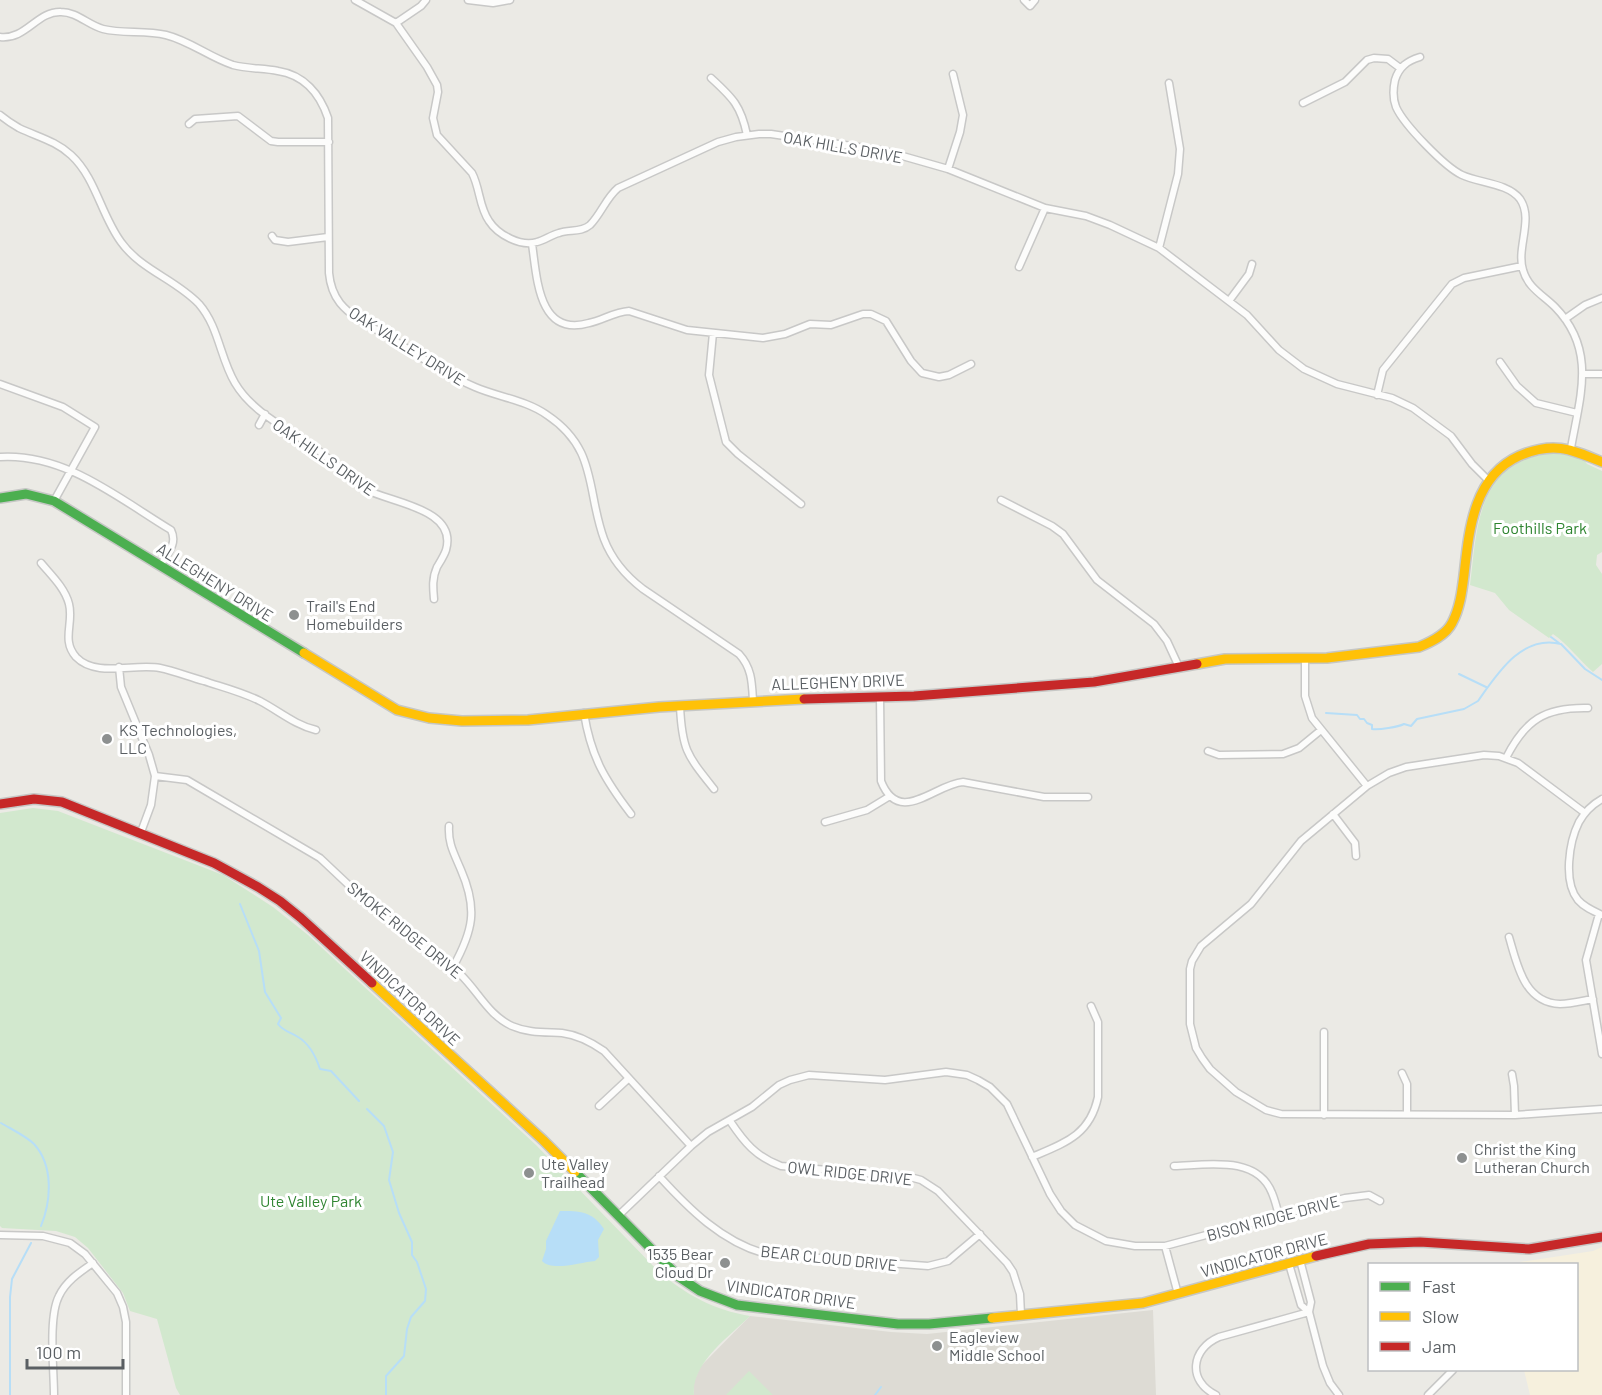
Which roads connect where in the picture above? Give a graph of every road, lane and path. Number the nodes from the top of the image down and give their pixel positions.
1 (355, 0) edge
2 (426, 0) edge
3 (468, 0) edge
4 (510, 0) edge
5 (1024, 0) edge
6 (1035, 0) edge
7 (396, 23) junction
8 (0, 37) edge
9 (1420, 57) dead end
10 (1400, 68) junction
11 (954, 74) dead end
12 (711, 78) dead end
13 (1169, 83) dead end
14 (1303, 103) dead end
15 (0, 116) edge
16 (189, 124) dead end
17 (747, 135) junction
18 (329, 142) junction
19 (948, 169) junction
20 (1045, 208) junction
21 (272, 236) dead end
22 (328, 237) junction
23 (532, 244) junction
24 (1159, 248) junction
25 (1252, 264) dead end
26 (1522, 266) junction
27 (1019, 267) dead end
28 (1602, 298) edge
29 (1229, 301) junction
30 (1565, 319) junction
31 (713, 333) junction
32 (1500, 362) dead end
33 (971, 364) dead end
34 (1583, 374) junction
35 (1602, 374) edge
36 (0, 384) edge
37 (1377, 394) junction
38 (1577, 413) junction
39 (265, 414) junction
40 (259, 425) dead end
41 (1571, 448) junction
42 (0, 457) edge
43 (1602, 462) edge
44 (72, 470) junction
45 (1488, 480) junction
46 (0, 498) edge
47 (1001, 500) dead end
48 (54, 501) junction
49 (801, 504) dead end
50 (41, 563) dead end
51 (160, 566) junction
52 (434, 599) dead end
53 (1305, 658) junction
54 (119, 667) junction
55 (1179, 667) junction
56 (880, 697) junction
57 (753, 701) junction
58 (680, 706) junction
59 (1588, 708) dead end
60 (584, 713) junction
61 (316, 730) dead end
62 (1321, 730) junction
63 (1208, 751) dead end
64 (1506, 758) junction
65 (155, 776) junction
66 (1367, 786) junction
67 (714, 789) dead end
68 (890, 796) junction
69 (1088, 797) dead end
70 (1602, 799) edge
71 (0, 804) edge
72 (1585, 813) junction
73 (631, 814) dead end
74 (1333, 814) junction
75 (825, 822) dead end
76 (450, 826) dead end
77 (141, 832) junction
78 (1356, 856) dead end
79 (1600, 914) edge
80 (1509, 937) dead end
81 (453, 967) junction
82 (1593, 999) junction
83 (1091, 1006) dead end
84 (1324, 1032) dead end
85 (1602, 1054) edge
86 (1402, 1073) dead end
87 (1512, 1074) dead end
88 (628, 1079) junction
89 (600, 1106) dead end
90 (1602, 1109) edge
91 (1407, 1114) junction
92 (1324, 1115) junction
93 (1515, 1115) junction
94 (730, 1120) junction
95 (691, 1146) junction
96 (1032, 1157) junction
97 (1174, 1166) dead end
98 (659, 1176) junction
99 (1380, 1201) dead end
100 (618, 1216) junction
101 (1279, 1216) junction
102 (980, 1234) junction
103 (0, 1235) edge
104 (1602, 1237) edge
105 (1164, 1246) junction
106 (1300, 1260) junction
107 (93, 1263) junction
108 (1289, 1264) junction
109 (1178, 1294) junction
110 (1309, 1312) junction
111 (1021, 1316) junction
112 (1452, 1371) edge
113 (54, 1395) edge
114 (126, 1395) edge
115 (1216, 1395) edge
116 (1339, 1395) edge
117 (1428, 1395) edge

1 - 7 street
2 - 7 street
3 - 4 street
5 - 6 street
7 - 23 street
8 - 18 street, OAK VALLEY DRIVE
9 - 10 street
10 - 14 street
10 - 26 street
11 - 19 street
12 - 17 street
13 - 24 street
15 - 39 street, OAK HILLS DRIVE
16 - 18 street
17 - 19 street, OAK HILLS DRIVE
17 - 23 street, OAK HILLS DRIVE
18 - 22 street, OAK VALLEY DRIVE
19 - 20 street, OAK HILLS DRIVE
20 - 24 street, OAK HILLS DRIVE
20 - 27 street
21 - 22 street
22 - 57 street, OAK VALLEY DRIVE
23 - 31 street
24 - 29 street, OAK HILLS DRIVE
25 - 29 street
26 - 30 street
26 - 37 street
28 - 30 street
29 - 37 street, OAK HILLS DRIVE
30 - 34 street
31 - 33 street
31 - 49 street
32 - 38 street
34 - 35 street
34 - 38 street
36 - 44 street
37 - 45 street, OAK HILLS DRIVE
38 - 41 street
39 - 40 street, OAK HILLS DRIVE
39 - 52 street, OAK HILLS DRIVE
41 - 43 street, ALLEGHENY DRIVE
41 - 45 street, ALLEGHENY DRIVE
42 - 44 street
44 - 48 street
44 - 51 street
45 - 53 street, ALLEGHENY DRIVE
46 - 48 street, ALLEGHENY DRIVE
47 - 55 street
48 - 51 street, ALLEGHENY DRIVE
50 - 54 street
51 - 60 street, ALLEGHENY DRIVE
53 - 55 street, ALLEGHENY DRIVE
53 - 62 street
54 - 61 street
54 - 65 street
55 - 56 street, ALLEGHENY DRIVE
56 - 57 street, ALLEGHENY DRIVE
56 - 68 street
57 - 58 street, ALLEGHENY DRIVE
58 - 60 street, ALLEGHENY DRIVE
58 - 67 street
59 - 64 street
60 - 73 street
62 - 63 street
62 - 66 street
64 - 66 street
64 - 72 street
65 - 77 street
65 - 81 street, SMOKE RIDGE DRIVE
66 - 74 street
68 - 69 street
68 - 75 street
70 - 72 street
71 - 77 street, VINDICATOR DRIVE
72 - 79 street
74 - 78 street
74 - 92 street
76 - 81 street
77 - 100 street, VINDICATOR DRIVE
79 - 82 street
80 - 82 street
81 - 88 street, SMOKE RIDGE DRIVE
82 - 85 street
83 - 96 street
84 - 92 street
86 - 91 street
87 - 93 street
88 - 89 street
88 - 95 street, SMOKE RIDGE DRIVE
90 - 93 street
91 - 92 street
91 - 93 street
94 - 95 street, BISON RIDGE DRIVE
94 - 96 street, BISON RIDGE DRIVE
94 - 102 street, OWL RIDGE DRIVE
95 - 98 street, BISON RIDGE DRIVE
96 - 105 street, BISON RIDGE DRIVE
97 - 101 street
98 - 100 street, BISON RIDGE DRIVE
98 - 102 street, BEAR CLOUD DRIVE
99 - 101 street, BISON RIDGE DRIVE
100 - 111 street, VINDICATOR DRIVE
101 - 105 street, BISON RIDGE DRIVE
102 - 111 street, OWL RIDGE DRIVE
103 - 107 street
104 - 106 street, VINDICATOR DRIVE
105 - 109 street
106 - 108 street, VINDICATOR DRIVE
106 - 110 street
107 - 113 street
107 - 114 street
108 - 109 street, VINDICATOR DRIVE
108 - 110 street
109 - 111 street, VINDICATOR DRIVE
110 - 115 street
110 - 116 street
112 - 117 street

